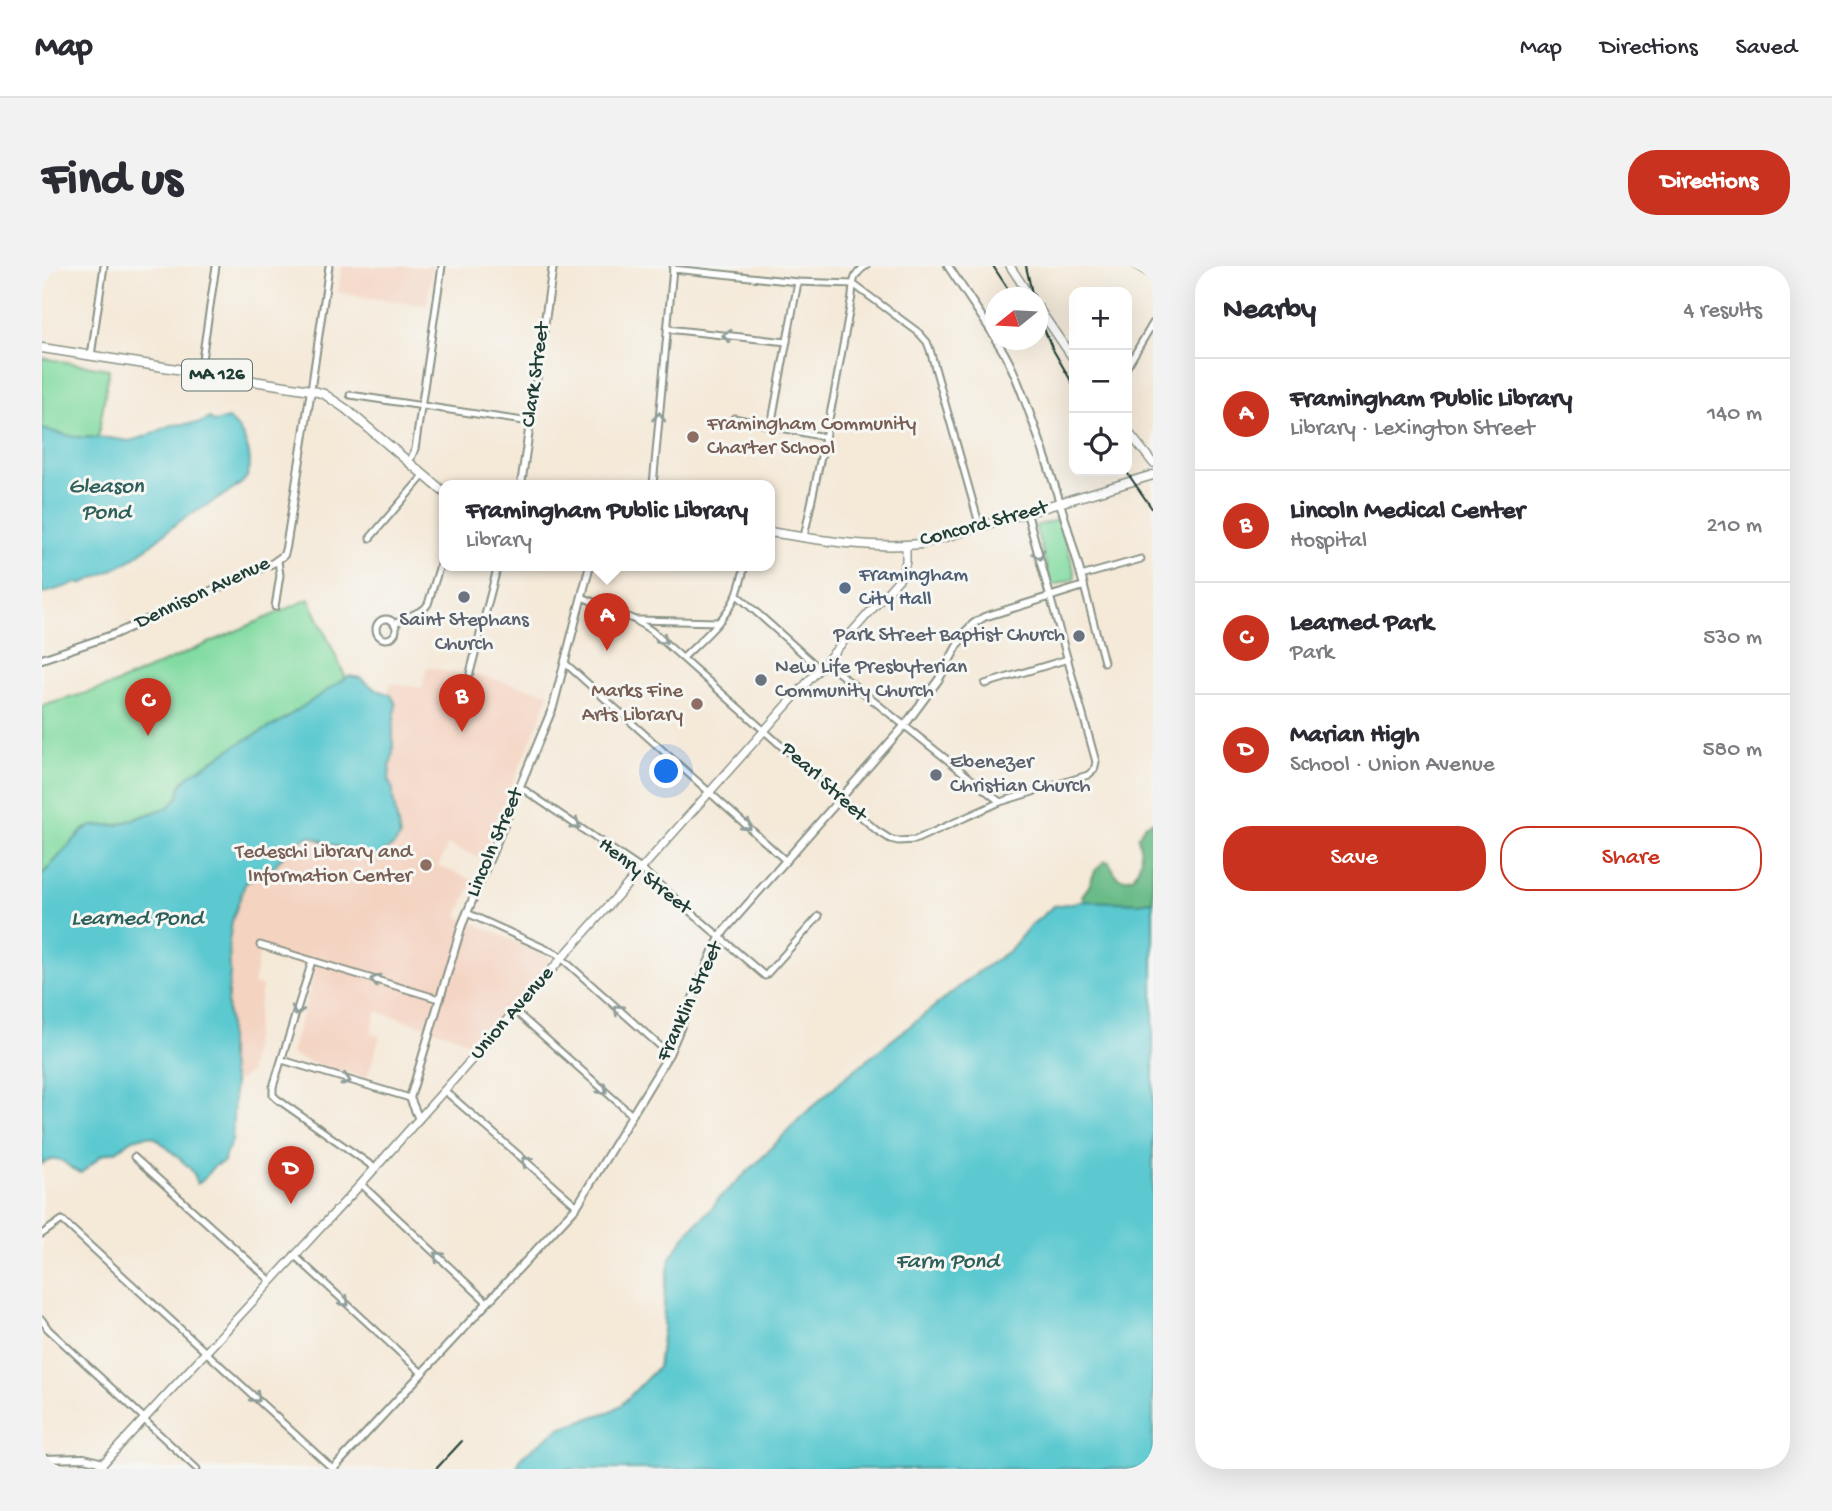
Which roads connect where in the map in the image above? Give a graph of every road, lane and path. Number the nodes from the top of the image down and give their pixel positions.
1 (104, 266) edge
2 (216, 266) edge
3 (329, 266) edge
4 (442, 266) edge
5 (553, 266) edge
6 (745, 266) edge
7 (866, 266) edge
8 (948, 266) edge
9 (1010, 266) edge
10 (1137, 266) edge
11 (673, 268) edge
12 (744, 276) junction
13 (1153, 276) edge
14 (798, 282) junction
15 (853, 284) junction
16 (1024, 287) edge
17 (985, 322) edge
18 (1048, 322) edge
19 (1153, 323) edge
20 (667, 329) junction
21 (1151, 330) edge
22 (787, 342) junction
23 (42, 348) edge
24 (1002, 350) edge
25 (1069, 353) edge
26 (91, 356) junction
27 (1132, 360) edge
28 (200, 373) junction
29 (311, 390) junction
30 (350, 395) dead end
31 (421, 407) junction
32 (734, 418) dead end
33 (530, 422) junction
34 (771, 426) junction
35 (1132, 436) edge
36 (824, 437) junction
37 (409, 463) junction
38 (1153, 463) edge
39 (424, 475) junction
40 (1153, 475) edge
41 (522, 480) edge
42 (653, 480) edge
43 (439, 488) edge
44 (1061, 503) junction
45 (1027, 513) junction
46 (981, 527) junction
47 (775, 533) edge
48 (804, 537) junction
49 (370, 538) dead end
50 (906, 545) junction
51 (1141, 559) dead end
52 (278, 561) junction
53 (439, 568) edge
54 (496, 571) edge
55 (588, 571) edge
56 (743, 571) edge
57 (1082, 576) junction
58 (1084, 586) junction
59 (737, 595) junction
60 (1050, 596) junction
61 (582, 597) junction
62 (275, 607) dead end
63 (635, 620) junction
64 (718, 622) junction
65 (394, 624) dead end
66 (683, 658) junction
67 (42, 659) edge
68 (1068, 659) junction
69 (1104, 662) dead end
70 (565, 663) junction
71 (822, 665) junction
72 (470, 673) dead end
73 (985, 684) dead end
74 (905, 725) junction
75 (764, 730) junction
76 (520, 787) junction
77 (709, 792) junction
78 (841, 798) junction
79 (1000, 802) junction
80 (785, 860) junction
81 (641, 869) junction
82 (467, 913) junction
83 (819, 916) dead end
84 (720, 938) junction
85 (260, 945) dead end
86 (562, 958) junction
87 (312, 961) junction
88 (439, 999) junction
89 (516, 1012) junction
90 (669, 1054) junction
91 (282, 1060) junction
92 (445, 1091) junction
93 (410, 1098) junction
94 (632, 1115) junction
95 (419, 1119) junction
96 (134, 1157) dead end
97 (375, 1168) junction
98 (360, 1184) junction
99 (577, 1206) junction
100 (42, 1234) edge
101 (294, 1255) junction
102 (271, 1281) junction
103 (488, 1303) junction
104 (42, 1320) edge
105 (206, 1351) junction
106 (422, 1373) junction
107 (144, 1418) junction
108 (42, 1459) edge
109 (101, 1466) edge
110 (197, 1469) edge
111 (333, 1469) edge

1 - 26 street
2 - 28 street
3 - 29 street
4 - 31 street
5 - 33 street, Clark Street
6 - 12 street
7 - 15 street
8 - 17 street
9 - 16 main road
10 - 13 street
11 - 12 street
11 - 20 street
12 - 14 street
14 - 15 street
14 - 22 street
15 - 36 street
15 - 46 street
18 - 25 main road
19 - 21 street
22 -> 20 street
42 -> 20 street
21 - 27 street
22 - 34 street
23 - 26 main road, MA 126
24 - 44 street
26 - 28 main road, MA 126
28 - 29 main road, MA 126
29 - 37 main road, MA 126
29 - 52 street, Dennison Avenue
30 - 31 street
31 - 33 street
31 - 37 street
32 - 34 street
33 - 41 street, Clark Street
34 - 36 street
35 - 38 main road
36 - 48 street
37 - 39 main road, MA 126
39 - 43 main road, MA 126
39 - 49 street
40 - 44 main road, Concord Street
44 - 45 main road, Concord Street
44 - 57 street
45 - 46 main road, Concord Street
45 -> 60 street
46 - 50 main road, Concord Street
47 - 48 main road, Concord Street
48 - 50 main road, Concord Street
50 - 71 main road, Union Avenue
51 - 57 street
52 - 62 street
52 - 67 street, Dennison Avenue
53 - 65 street
54 - 72 street
55 - 61 street, Lincoln Street
56 - 59 street
57 - 58 street
58 - 60 street, Franklin Street
58 - 69 street
59 - 64 street
59 - 71 street
60 - 68 street
60 - 74 street, Franklin Street
61 - 63 street, Pearl Street
61 - 70 street, Lincoln Street
63 - 64 street
63 -> 66 street, Pearl Street
64 - 66 street
66 - 75 street, Pearl Street
68 - 73 street
68 - 79 street, Pearl Street
70 - 76 street, Lincoln Street
70 - 77 street
71 - 74 street
71 - 75 main road, Union Avenue
74 - 78 street, Franklin Street
74 - 79 street
75 - 77 main road, Union Avenue
75 - 78 street, Pearl Street
76 -> 81 street, Henry Street
76 - 82 street, Lincoln Street
77 -> 80 street
77 - 81 main road, Union Avenue
78 - 79 street, Pearl Street
78 - 80 street, Franklin Street
80 - 84 street, Franklin Street
81 - 84 street, Henry Street
81 - 86 main road, Union Avenue
82 - 86 street
82 - 88 street, Lincoln Street
83 - 84 street, Henry Street
84 - 90 street, Franklin Street
85 - 87 street
86 - 89 main road, Union Avenue
90 -> 86 street
88 -> 87 street
87 -> 91 street
88 - 93 street, Lincoln Street
89 - 92 main road, Union Avenue
89 -> 94 street
90 - 94 street, Franklin Street
91 -> 93 street
91 - 97 street
92 - 95 main road, Union Avenue
99 -> 92 street
93 - 95 street
94 - 99 street, Franklin Street
95 - 97 main road, Union Avenue
96 - 102 street
97 - 98 main road, Union Avenue
98 - 101 main road, Union Avenue
103 -> 98 street
99 - 103 street, Franklin Street
100 - 105 street
101 - 102 main road, Union Avenue
101 -> 106 street
102 - 105 main road, Union Avenue
103 - 106 street, Franklin Street
104 - 107 street
105 - 107 main road, Union Avenue
105 -> 111 street
106 - 111 street, Franklin Street
107 - 109 main road, Union Avenue
107 - 110 street
108 - 109 street

